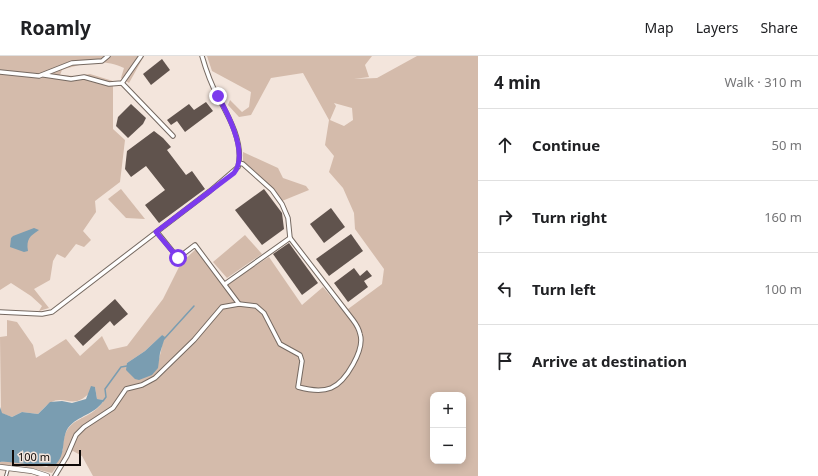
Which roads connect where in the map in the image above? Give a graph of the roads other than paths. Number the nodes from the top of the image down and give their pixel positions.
1 (108, 56) edge
2 (141, 56) edge
3 (202, 56) edge
4 (0, 72) edge
5 (44, 75) junction
6 (122, 83) junction
7 (173, 136) dead end
8 (239, 163) junction
9 (156, 232) junction
10 (290, 238) junction
11 (225, 284) junction
12 (239, 304) junction
13 (0, 312) edge
14 (0, 467) edge
15 (9, 468) junction
16 (6, 476) edge
17 (47, 476) edge
18 (55, 476) edge

1 - 5 street
2 - 6 street
3 - 8 street
4 - 5 street
5 - 6 street
6 - 7 street
8 - 9 street
8 - 10 street
9 - 11 street
9 - 13 street
10 - 11 street
10 - 12 street
11 - 12 street
12 - 18 street
14 - 15 street
15 - 16 lane
15 - 17 street

